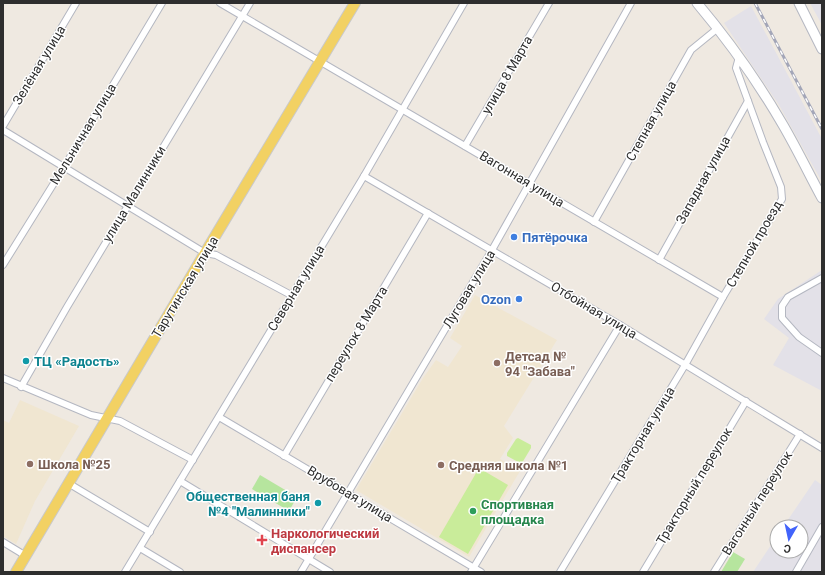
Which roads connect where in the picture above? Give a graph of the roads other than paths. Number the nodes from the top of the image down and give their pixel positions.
1 (76, 3) edge
2 (162, 3) edge
3 (220, 3) edge
4 (250, 3) edge
5 (355, 3) edge
6 (464, 3) edge
7 (549, 3) edge
8 (631, 3) edge
9 (697, 3) edge
10 (798, 3) edge
11 (242, 16) junction
12 (718, 28) junction
13 (822, 49) edge
14 (739, 57) junction
15 (321, 61) junction
16 (748, 101) junction
17 (402, 109) junction
18 (3, 126) edge
19 (3, 130) edge
20 (465, 146) junction
21 (64, 167) junction
22 (364, 176) junction
23 (529, 184) junction
24 (822, 198) edge
25 (127, 205) junction
26 (428, 213) junction
27 (594, 222) junction
28 (492, 250) junction
29 (205, 253) junction
30 (658, 260) junction
31 (3, 265) edge
32 (822, 278) edge
33 (291, 295) junction
34 (723, 297) junction
35 (620, 325) junction
36 (822, 353) edge
37 (685, 365) junction
38 (3, 378) edge
39 (21, 387) junction
40 (746, 401) junction
41 (218, 417) junction
42 (107, 419) junction
43 (800, 434) junction
44 (822, 448) edge
45 (284, 456) junction
46 (193, 460) junction
47 (180, 481) junction
48 (68, 483) junction
49 (348, 494) junction
50 (822, 527) edge
51 (150, 532) junction
52 (3, 542) edge
53 (140, 548) junction
54 (26, 556) junction
55 (309, 559) junction
56 (472, 570) edge
57 (16, 572) edge
58 (125, 572) edge
59 (180, 572) edge
60 (301, 572) edge
61 (330, 572) edge
62 (481, 572) edge
63 (560, 572) edge
64 (643, 572) edge
65 (714, 572) edge
66 (796, 572) edge

1 - 18 street, Зелёная улица
2 - 21 street, Мельничная улица
3 - 11 street, Вагонная улица
4 - 11 street, улица Малинники
5 - 15 main road, Тарутинская улица
6 - 17 street, Северная улица
7 - 20 street, улица 8 Марта
8 - 23 street, Луговая улица
9 - 12 main road
10 - 13 main road
11 - 15 street, Вагонная улица
11 - 25 street, улица Малинники
12 - 14 main road
12 - 27 street, Степная улица
14 - 16 street
14 - 24 main road
15 - 17 street, Вагонная улица
15 - 29 main road, Тарутинская улица
16 - 30 street, Западная улица
16 - 34 street, Степной проезд
17 - 20 street, Вагонная улица
17 - 22 street, Северная улица
19 - 21 street
20 - 23 street, Вагонная улица
21 - 25 street
21 - 31 street, Мельничная улица
22 - 26 street, Отбойная улица
22 - 33 street, Северная улица
23 - 27 street, Вагонная улица
23 - 28 street, Луговая улица
25 - 29 street
25 - 39 street, улица Малинники
26 - 28 street, Отбойная улица
26 - 45 street, переулок 8 Марта
27 - 30 street, Вагонная улица
28 - 35 street, Отбойная улица
28 - 49 street, Луговая улица
29 - 33 street
29 - 42 main road, Тарутинская улица
30 - 34 street, Вагонная улица
32 - 36 street
33 - 41 street, Северная улица
34 - 37 street, Тракторная улица
35 - 37 street, Отбойная улица
35 - 56 street
37 - 40 street, Отбойная улица
37 - 63 street, Тракторная улица
38 - 39 street
39 - 42 street
40 - 43 street, Отбойная улица
40 - 64 street, Тракторный переулок
41 - 45 street, Врубовая улица
41 - 46 street, Северная улица
42 - 46 street
42 - 48 main road, Тарутинская улица
43 - 44 street, Отбойная улица
43 - 65 street, Вагонный переулок
45 - 49 street, Врубовая улица
46 - 47 street, Северная улица
47 - 51 street, Северная улица
47 - 55 street
48 - 51 street
48 - 54 main road, Тарутинская улица
49 - 55 street, Луговая улица
49 - 56 street, Врубовая улица
50 - 66 street
51 - 53 street, Северная улица
52 - 54 street
53 - 58 street, Северная улица
53 - 59 street
54 - 57 main road, Тарутинская улица
55 - 60 street, Луговая улица
55 - 61 street
56 - 62 street, Врубовая улица

